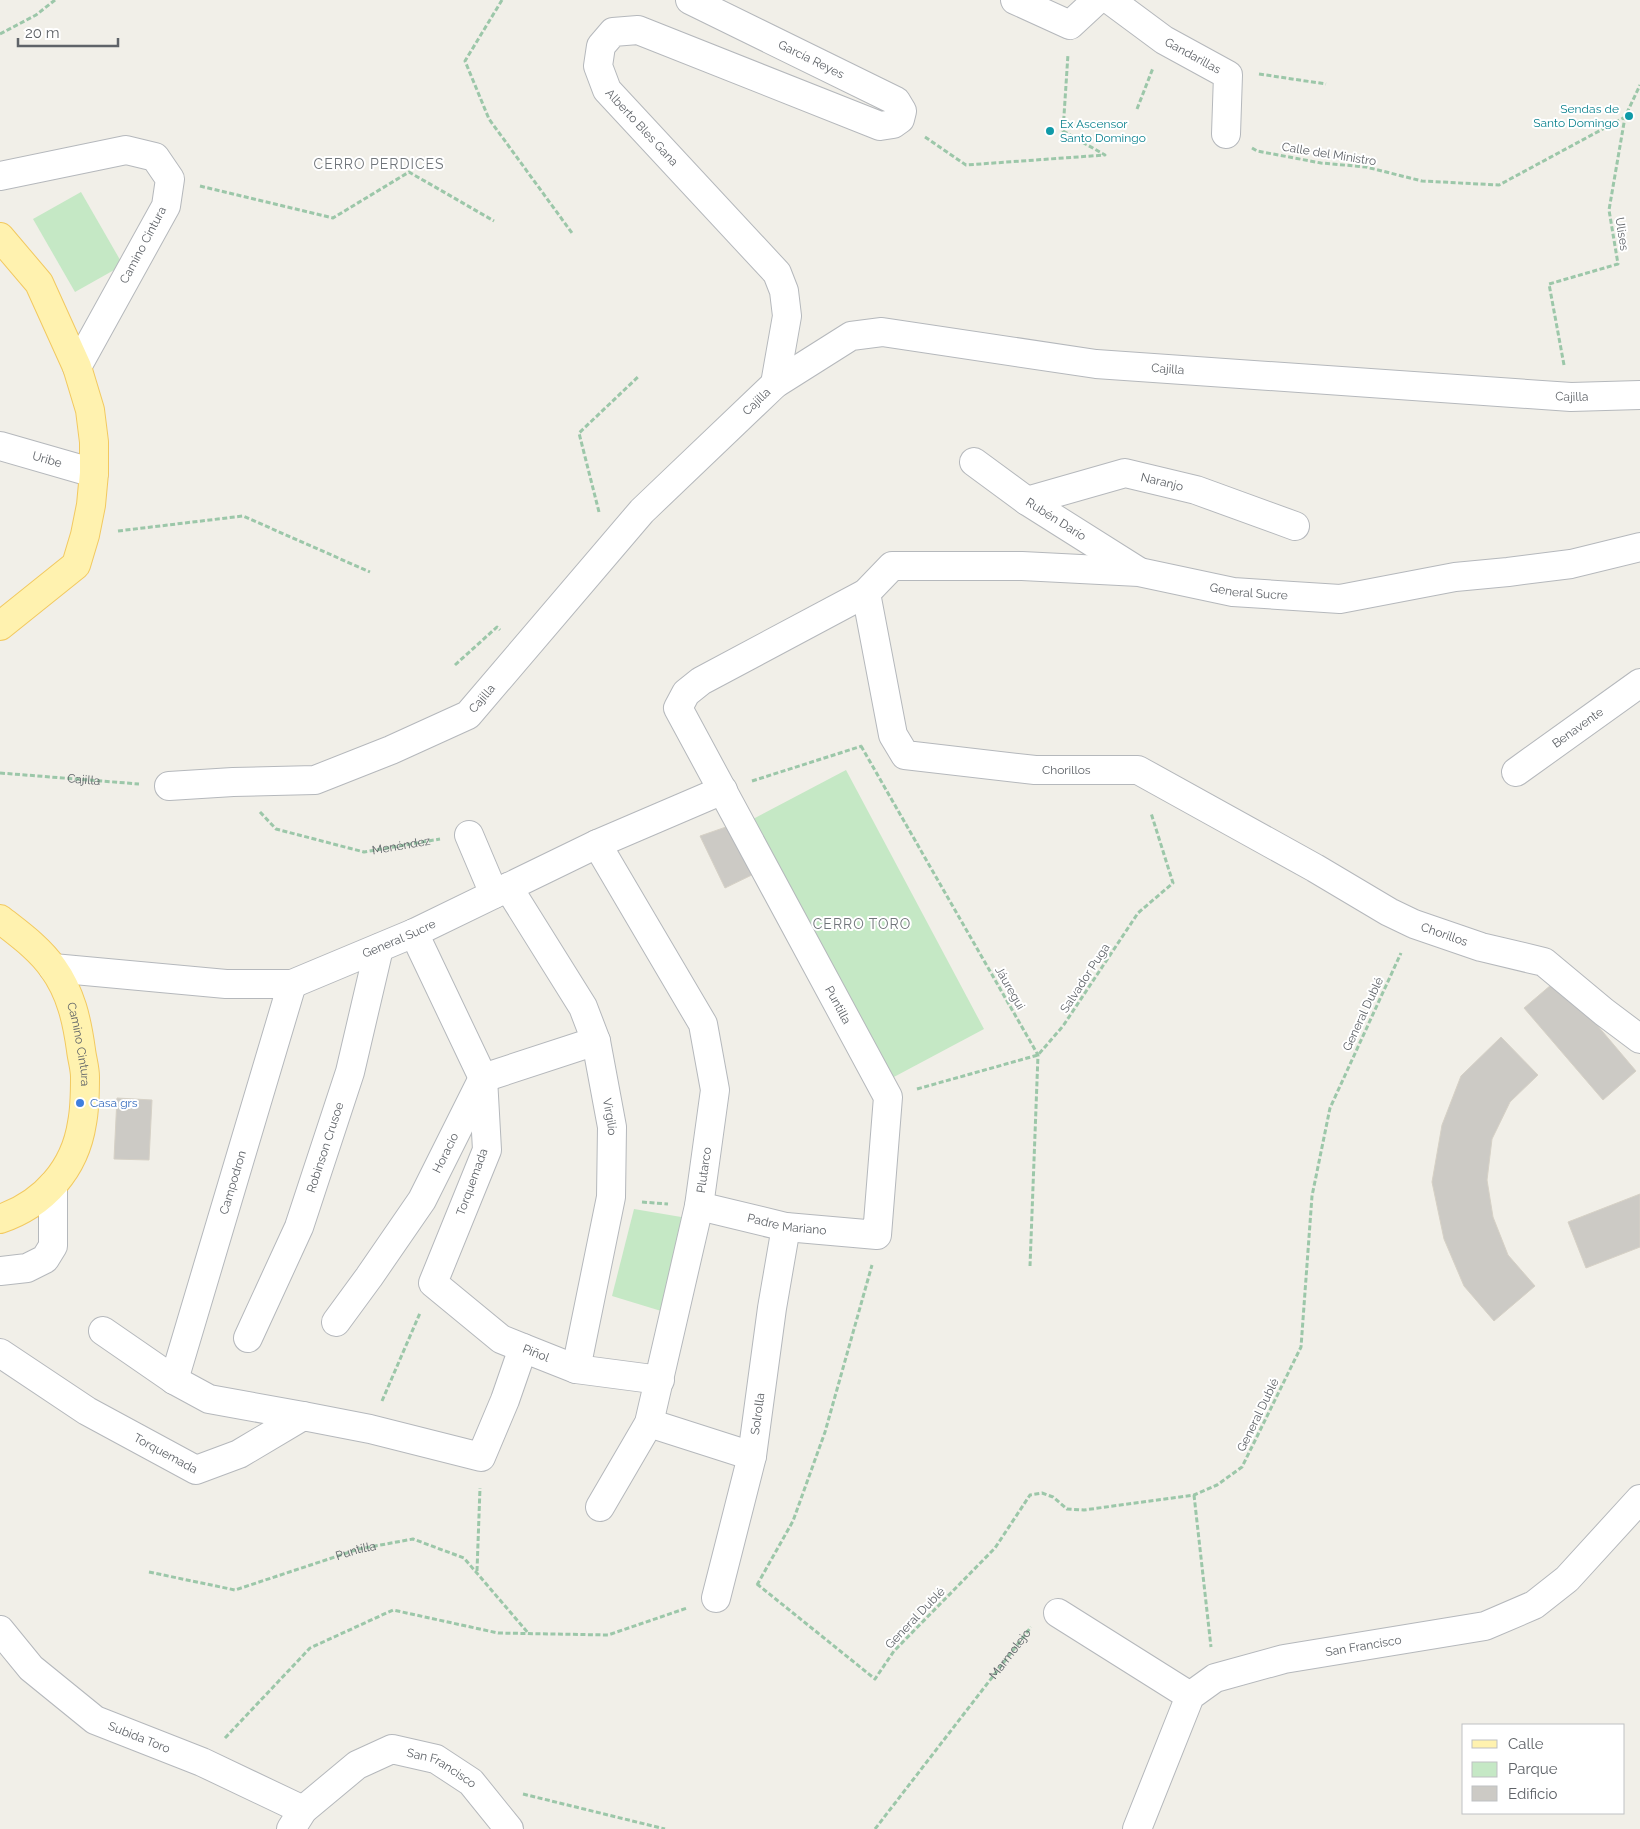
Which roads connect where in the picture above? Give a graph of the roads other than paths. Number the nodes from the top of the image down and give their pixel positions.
1 (690, 0) edge
2 (1015, 0) edge
3 (1098, 0) edge
4 (1110, 0) edge
5 (890, 123) joint
6 (1226, 134) road end
7 (0, 176) edge
8 (0, 237) edge
9 (77, 367) junction
10 (775, 384) junction
11 (1633, 400) edge
12 (0, 446) edge
13 (974, 462) dead end
14 (94, 474) junction
15 (1027, 501) junction
16 (1295, 526) dead end
17 (1640, 547) edge
18 (1139, 572) junction
19 (866, 593) junction
20 (0, 626) edge
21 (1640, 682) edge
22 (1516, 772) dead end
23 (170, 786) road end
24 (722, 790) junction
25 (469, 835) road end
26 (597, 844) junction
27 (501, 890) junction
28 (0, 919) edge
29 (414, 933) junction
30 (12, 935) edge
31 (379, 948) junction
32 (53, 968) junction
33 (292, 984) junction
34 (1640, 1038) edge
35 (596, 1041) junction
36 (483, 1078) junction
37 (53, 1185) junction
38 (699, 1206) junction
39 (0, 1219) edge
40 (786, 1227) junction
41 (877, 1235) joint
42 (0, 1271) edge
43 (433, 1283) joint
44 (336, 1322) dead end
45 (103, 1331) dead end
46 (248, 1338) dead end
47 (523, 1348) junction
48 (0, 1352) edge
49 (576, 1369) junction
50 (174, 1380) junction
51 (660, 1380) junction
52 (303, 1416) junction
53 (649, 1423) junction
54 (752, 1456) junction
55 (1640, 1499) edge
56 (600, 1506) dead end
57 (716, 1598) dead end
58 (1058, 1613) road end
59 (0, 1630) edge
60 (1190, 1696) junction
61 (297, 1820) edge
62 (509, 1829) edge
63 (1138, 1829) edge

1 - 5 street, García Reyes
2 - 3 street
4 - 6 street, Gandarillas
5 - 10 street, Alberto Bles Gana
7 - 9 street, Camino Cintura
8 - 9 main road
9 - 14 main road
10 - 11 street, Cajilla
10 - 23 street, Cajilla
12 - 14 street, Uribe
13 - 15 street, Rubén Darío
14 - 20 main road
15 - 16 street, Naranjo
15 - 18 street, Rubén Darío
17 - 18 street, General Sucre
18 - 19 street, General Sucre
19 - 24 street
19 - 34 street, Chorillos
21 - 22 street, Benavente
24 - 26 street, General Sucre
24 - 41 street, Puntilla
25 - 27 street
26 - 27 street, General Sucre
26 - 38 street, Plutarco
27 - 29 street, General Sucre
27 - 35 street, Virgilio
28 - 30 main road, Camino Cintura
29 - 31 street, General Sucre
29 - 36 street, Torquemada
30 - 32 main road, Camino Cintura
31 - 33 street, General Sucre
31 - 46 street, Robinson Crusoe
32 - 33 street, General Sucre
32 - 37 main road, Camino Cintura
33 - 50 street, Campodron
35 - 36 street
35 - 49 street, Virgilio
36 - 43 street, Torquemada
36 - 44 street, Horacio
37 - 39 main road, Camino Cintura
37 - 42 street
38 - 40 street, Padre Mariano
38 - 51 street, Plutarco
40 - 41 street, Padre Mariano
40 - 54 street, Solrolla
43 - 47 street, Piñol
45 - 50 street
47 - 49 street, Piñol
47 - 52 street
48 - 52 street, Torquemada
49 - 51 street, Piñol
50 - 52 street
51 - 53 street, Plutarco
53 - 54 street
53 - 56 street, Plutarco
54 - 57 street, Solrolla
55 - 60 street, San Francisco
58 - 60 street
59 - 61 street, Subida Toro
60 - 63 street
61 - 62 street, San Francisco

